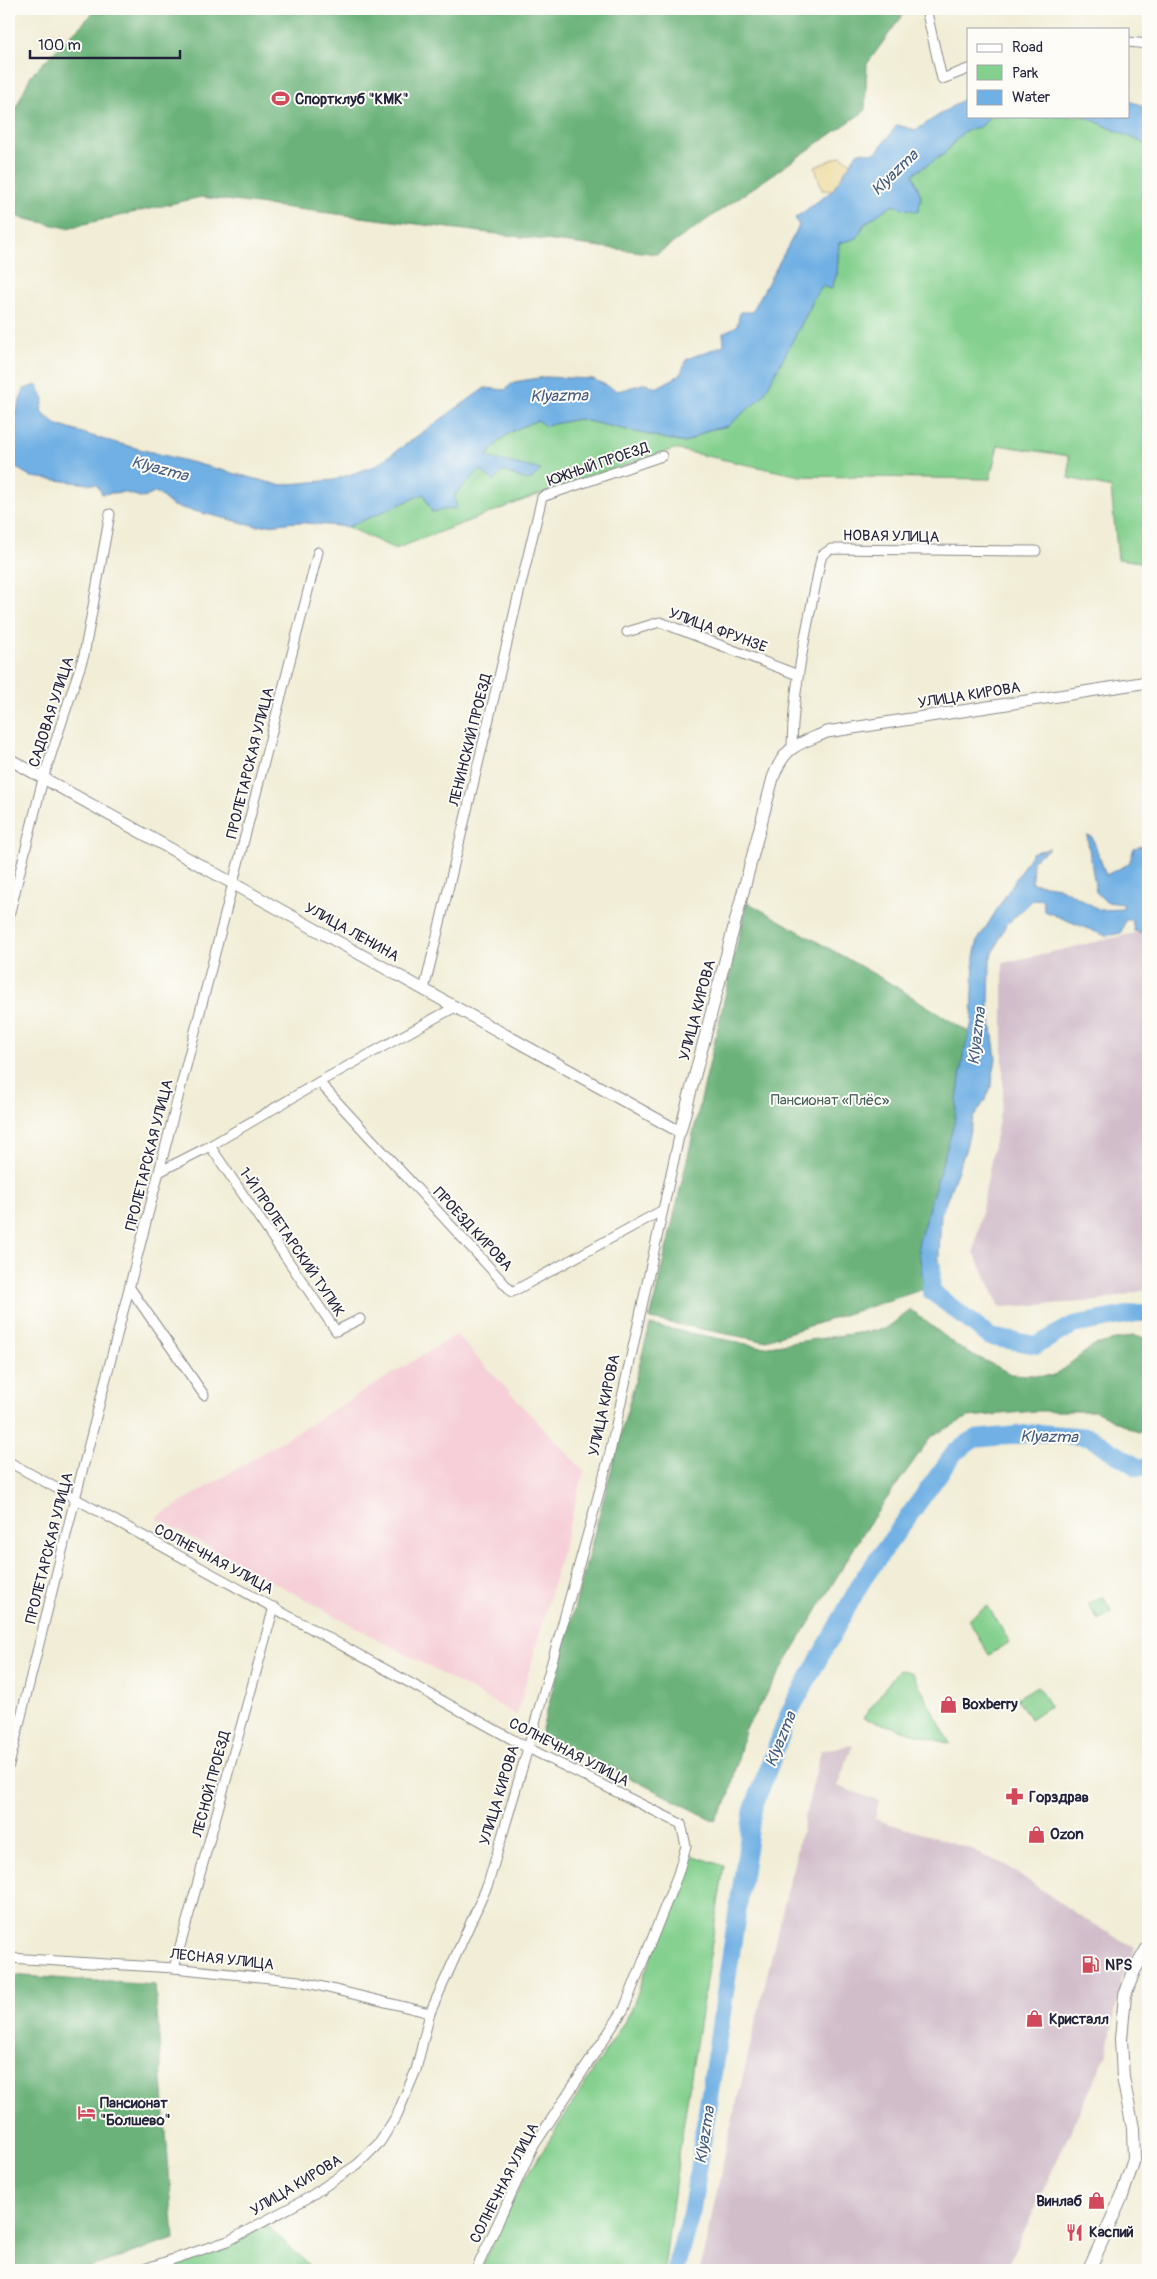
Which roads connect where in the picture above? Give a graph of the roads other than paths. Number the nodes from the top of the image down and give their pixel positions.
1 (926, 9) edge
2 (1130, 42) edge
3 (1148, 44) edge
4 (967, 69) edge
5 (662, 456) dead end
6 (542, 497) joint
7 (110, 514) dead end
8 (1036, 551) dead end
9 (318, 552) dead end
10 (627, 632) dead end
11 (798, 674) junction
12 (1148, 682) edge
13 (792, 747) junction
14 (9, 759) edge
15 (43, 779) junction
16 (234, 884) junction
17 (9, 916) edge
18 (424, 990) junction
19 (455, 1007) junction
20 (319, 1082) junction
21 (680, 1132) junction
22 (210, 1146) junction
23 (159, 1172) junction
24 (661, 1211) junction
25 (130, 1288) junction
26 (360, 1319) dead end
27 (204, 1395) dead end
28 (9, 1462) edge
29 (75, 1499) junction
30 (274, 1607) junction
31 (528, 1748) junction
32 (9, 1765) edge
33 (1148, 1947) edge
34 (9, 1958) edge
35 (174, 1968) junction
36 (430, 2013) junction
37 (140, 2270) edge
38 (476, 2270) edge
39 (1089, 2270) edge

1 - 4 street
2 - 3 street
5 - 6 street, ЮЖНЫЙ ПРОЕЗД
6 - 18 street, ЛЕНИНСКИЙ ПРОЕЗД
7 - 15 street, САДОВАЯ УЛИЦА
8 - 11 street, НОВАЯ УЛИЦА
9 - 16 street, ПРОЛЕТАРСКАЯ УЛИЦА
10 - 11 street, УЛИЦА ФРУНЗЕ
11 - 13 street, НОВАЯ УЛИЦА
12 - 13 street, УЛИЦА КИРОВА
13 - 21 street, УЛИЦА КИРОВА
14 - 15 street, УЛИЦА ЛЕНИНА
15 - 16 street, УЛИЦА ЛЕНИНА
15 - 17 street, САДОВАЯ УЛИЦА
16 - 18 street, УЛИЦА ЛЕНИНА
16 - 23 street, ПРОЛЕТАРСКАЯ УЛИЦА
18 - 19 street, УЛИЦА ЛЕНИНА
19 - 20 street
19 - 21 street, УЛИЦА ЛЕНИНА
20 - 22 street
20 - 24 street, ПРОЕЗД КИРОВА
21 - 24 street, УЛИЦА КИРОВА
22 - 23 street
22 - 26 street, 1-Й ПРОЛЕТАРСКИЙ ТУПИК
23 - 25 street, ПРОЛЕТАРСКАЯ УЛИЦА
24 - 31 street, УЛИЦА КИРОВА
25 - 27 street
25 - 29 street, ПРОЛЕТАРСКАЯ УЛИЦА
28 - 29 street, СОЛНЕЧНАЯ УЛИЦА
29 - 30 street, СОЛНЕЧНАЯ УЛИЦА
29 - 32 street, ПРОЛЕТАРСКАЯ УЛИЦА
30 - 31 street, СОЛНЕЧНАЯ УЛИЦА
30 - 35 street, ЛЕСНОЙ ПРОЕЗД
31 - 36 street, УЛИЦА КИРОВА
31 - 38 street, СОЛНЕЧНАЯ УЛИЦА
33 - 39 main road
34 - 35 street, ЛЕСНАЯ УЛИЦА
35 - 36 street, ЛЕСНАЯ УЛИЦА
36 - 37 street, УЛИЦА КИРОВА

